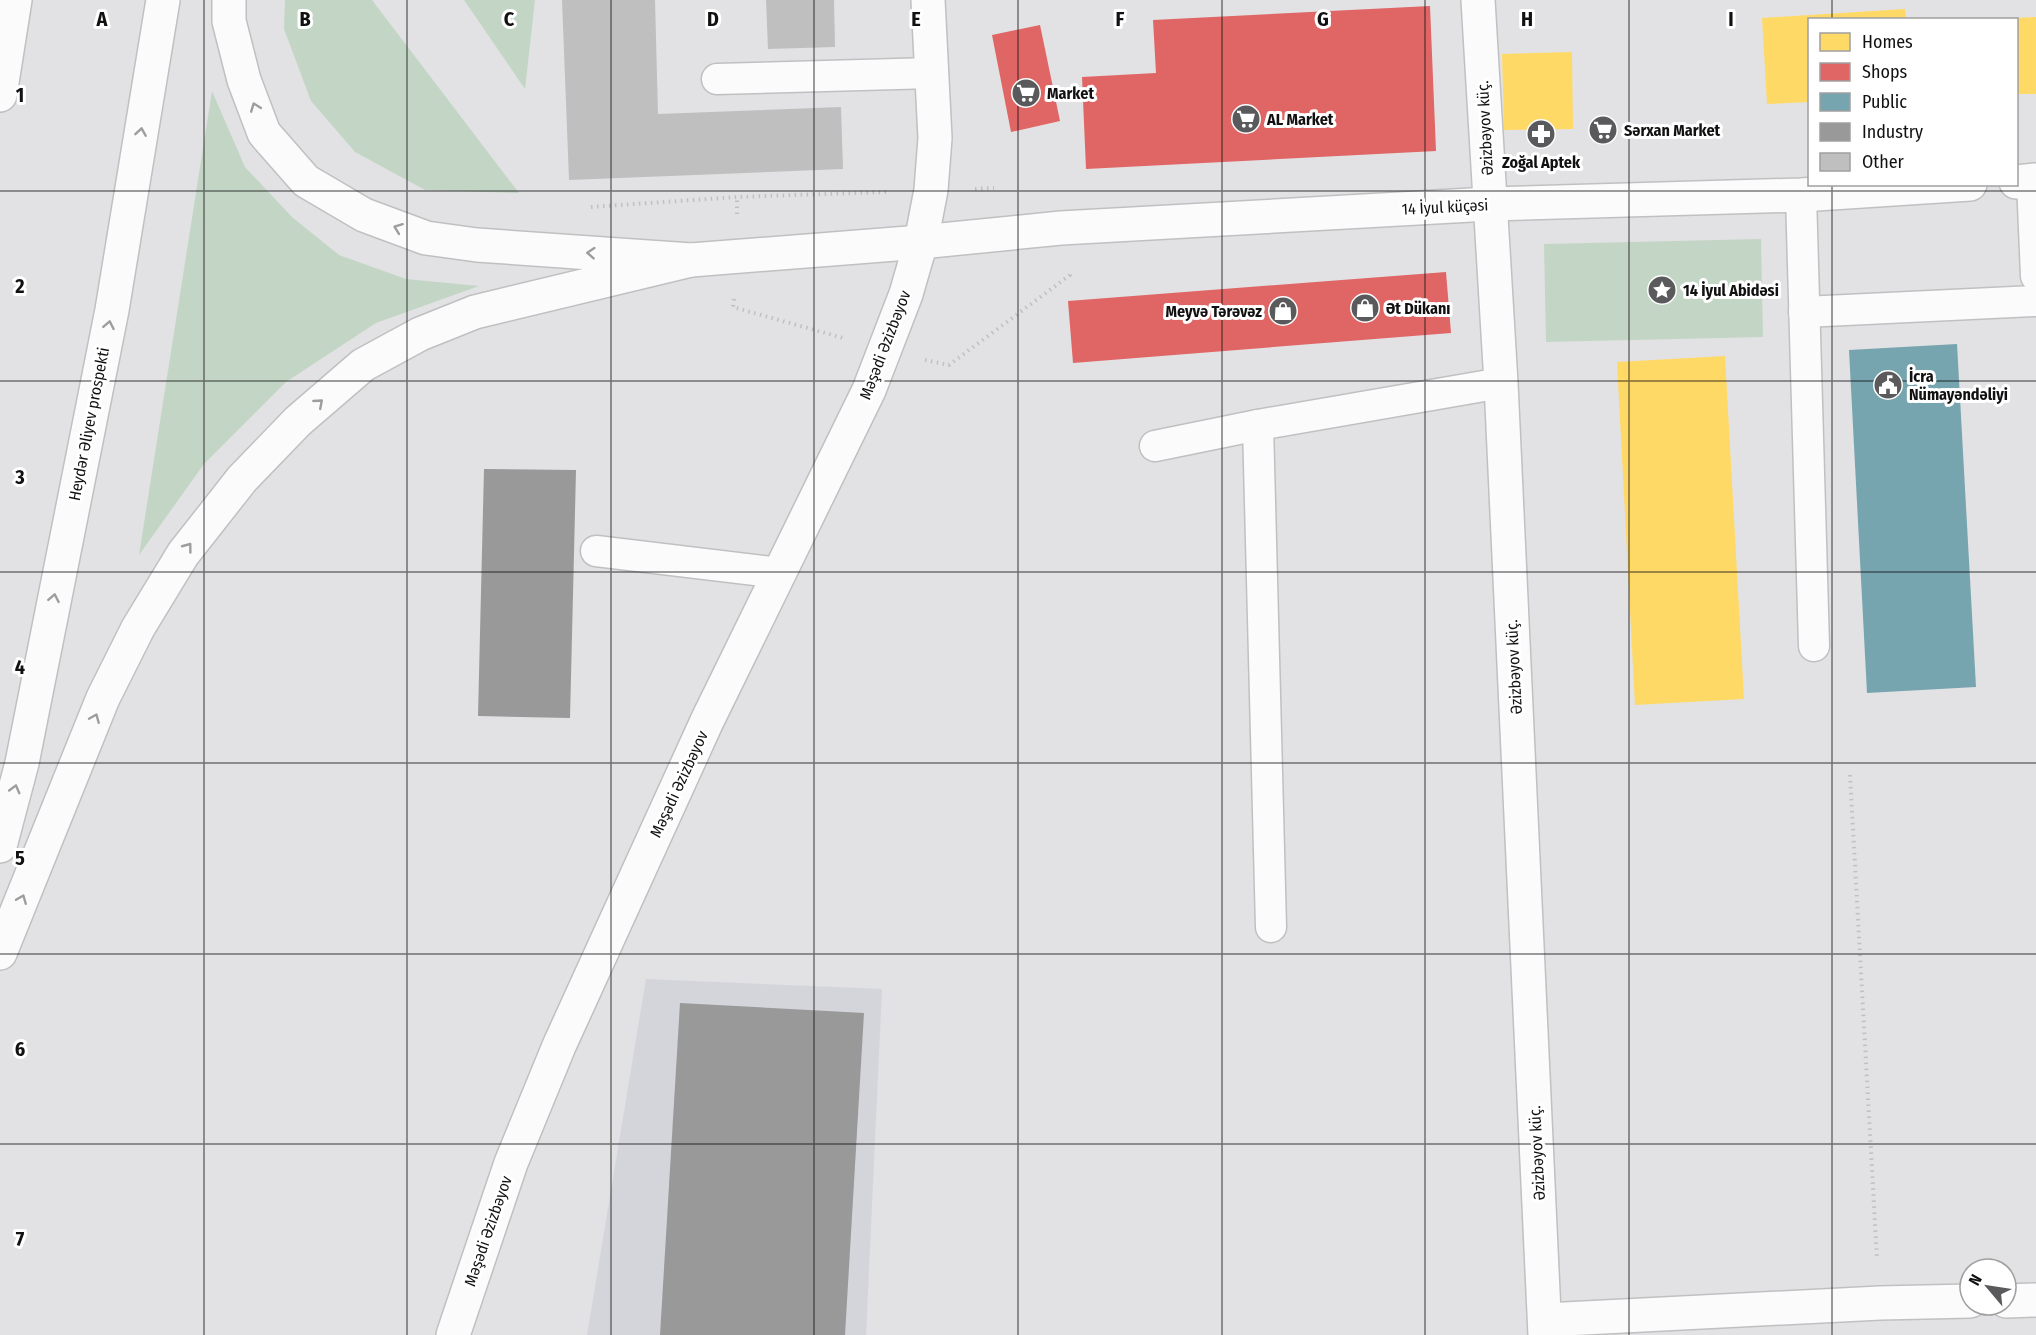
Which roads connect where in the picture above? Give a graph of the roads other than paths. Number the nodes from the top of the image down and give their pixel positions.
1 (15, 0) edge
2 (163, 0) edge
3 (229, 0) edge
4 (928, 0) edge
5 (1478, 0) edge
6 (933, 73) junction
7 (717, 80) dead end
8 (0, 95) edge
9 (2028, 181) edge
10 (1939, 186) edge
11 (1801, 195) junction
12 (1489, 204) junction
13 (921, 242) junction
14 (691, 260) junction
15 (2036, 276) edge
16 (2036, 302) edge
17 (1804, 312) junction
18 (1501, 382) junction
19 (1258, 425) junction
20 (1155, 446) dead end
21 (596, 551) dead end
22 (779, 573) junction
23 (1814, 646) dead end
24 (0, 846) edge
25 (1271, 927) dead end
26 (0, 953) edge
27 (2036, 1300) edge
28 (1958, 1301) edge
29 (2018, 1301) edge
30 (1545, 1328) edge
31 (459, 1334) edge

1 - 8 main road
24 -> 2 main road, Heydər Əliyev prospekti
14 -> 3 main road
4 - 6 main road, Məşədi Əzizbəyov
5 - 12 main road, Əzizbəyov küç.
6 - 7 lane
6 - 13 main road, Məşədi Əzizbəyov
9 - 15 lane
10 - 11 main road, 14 İyul küçəsi
11 - 12 main road, 14 İyul küçəsi
11 - 17 lane
12 - 13 main road, 14 İyul küçəsi
12 - 18 main road, Əzizbəyov küç.
13 - 14 main road, 14 İyul küçəsi
13 - 22 main road, Məşədi Əzizbəyov
26 -> 14 main road
16 - 17 lane
17 - 23 lane
18 - 19 lane
18 - 30 main road, Əzizbəyov küç.
19 - 20 lane
19 - 25 lane
21 - 22 lane
22 - 31 main road, Məşədi Əzizbəyov
27 - 29 main road
28 - 30 main road

